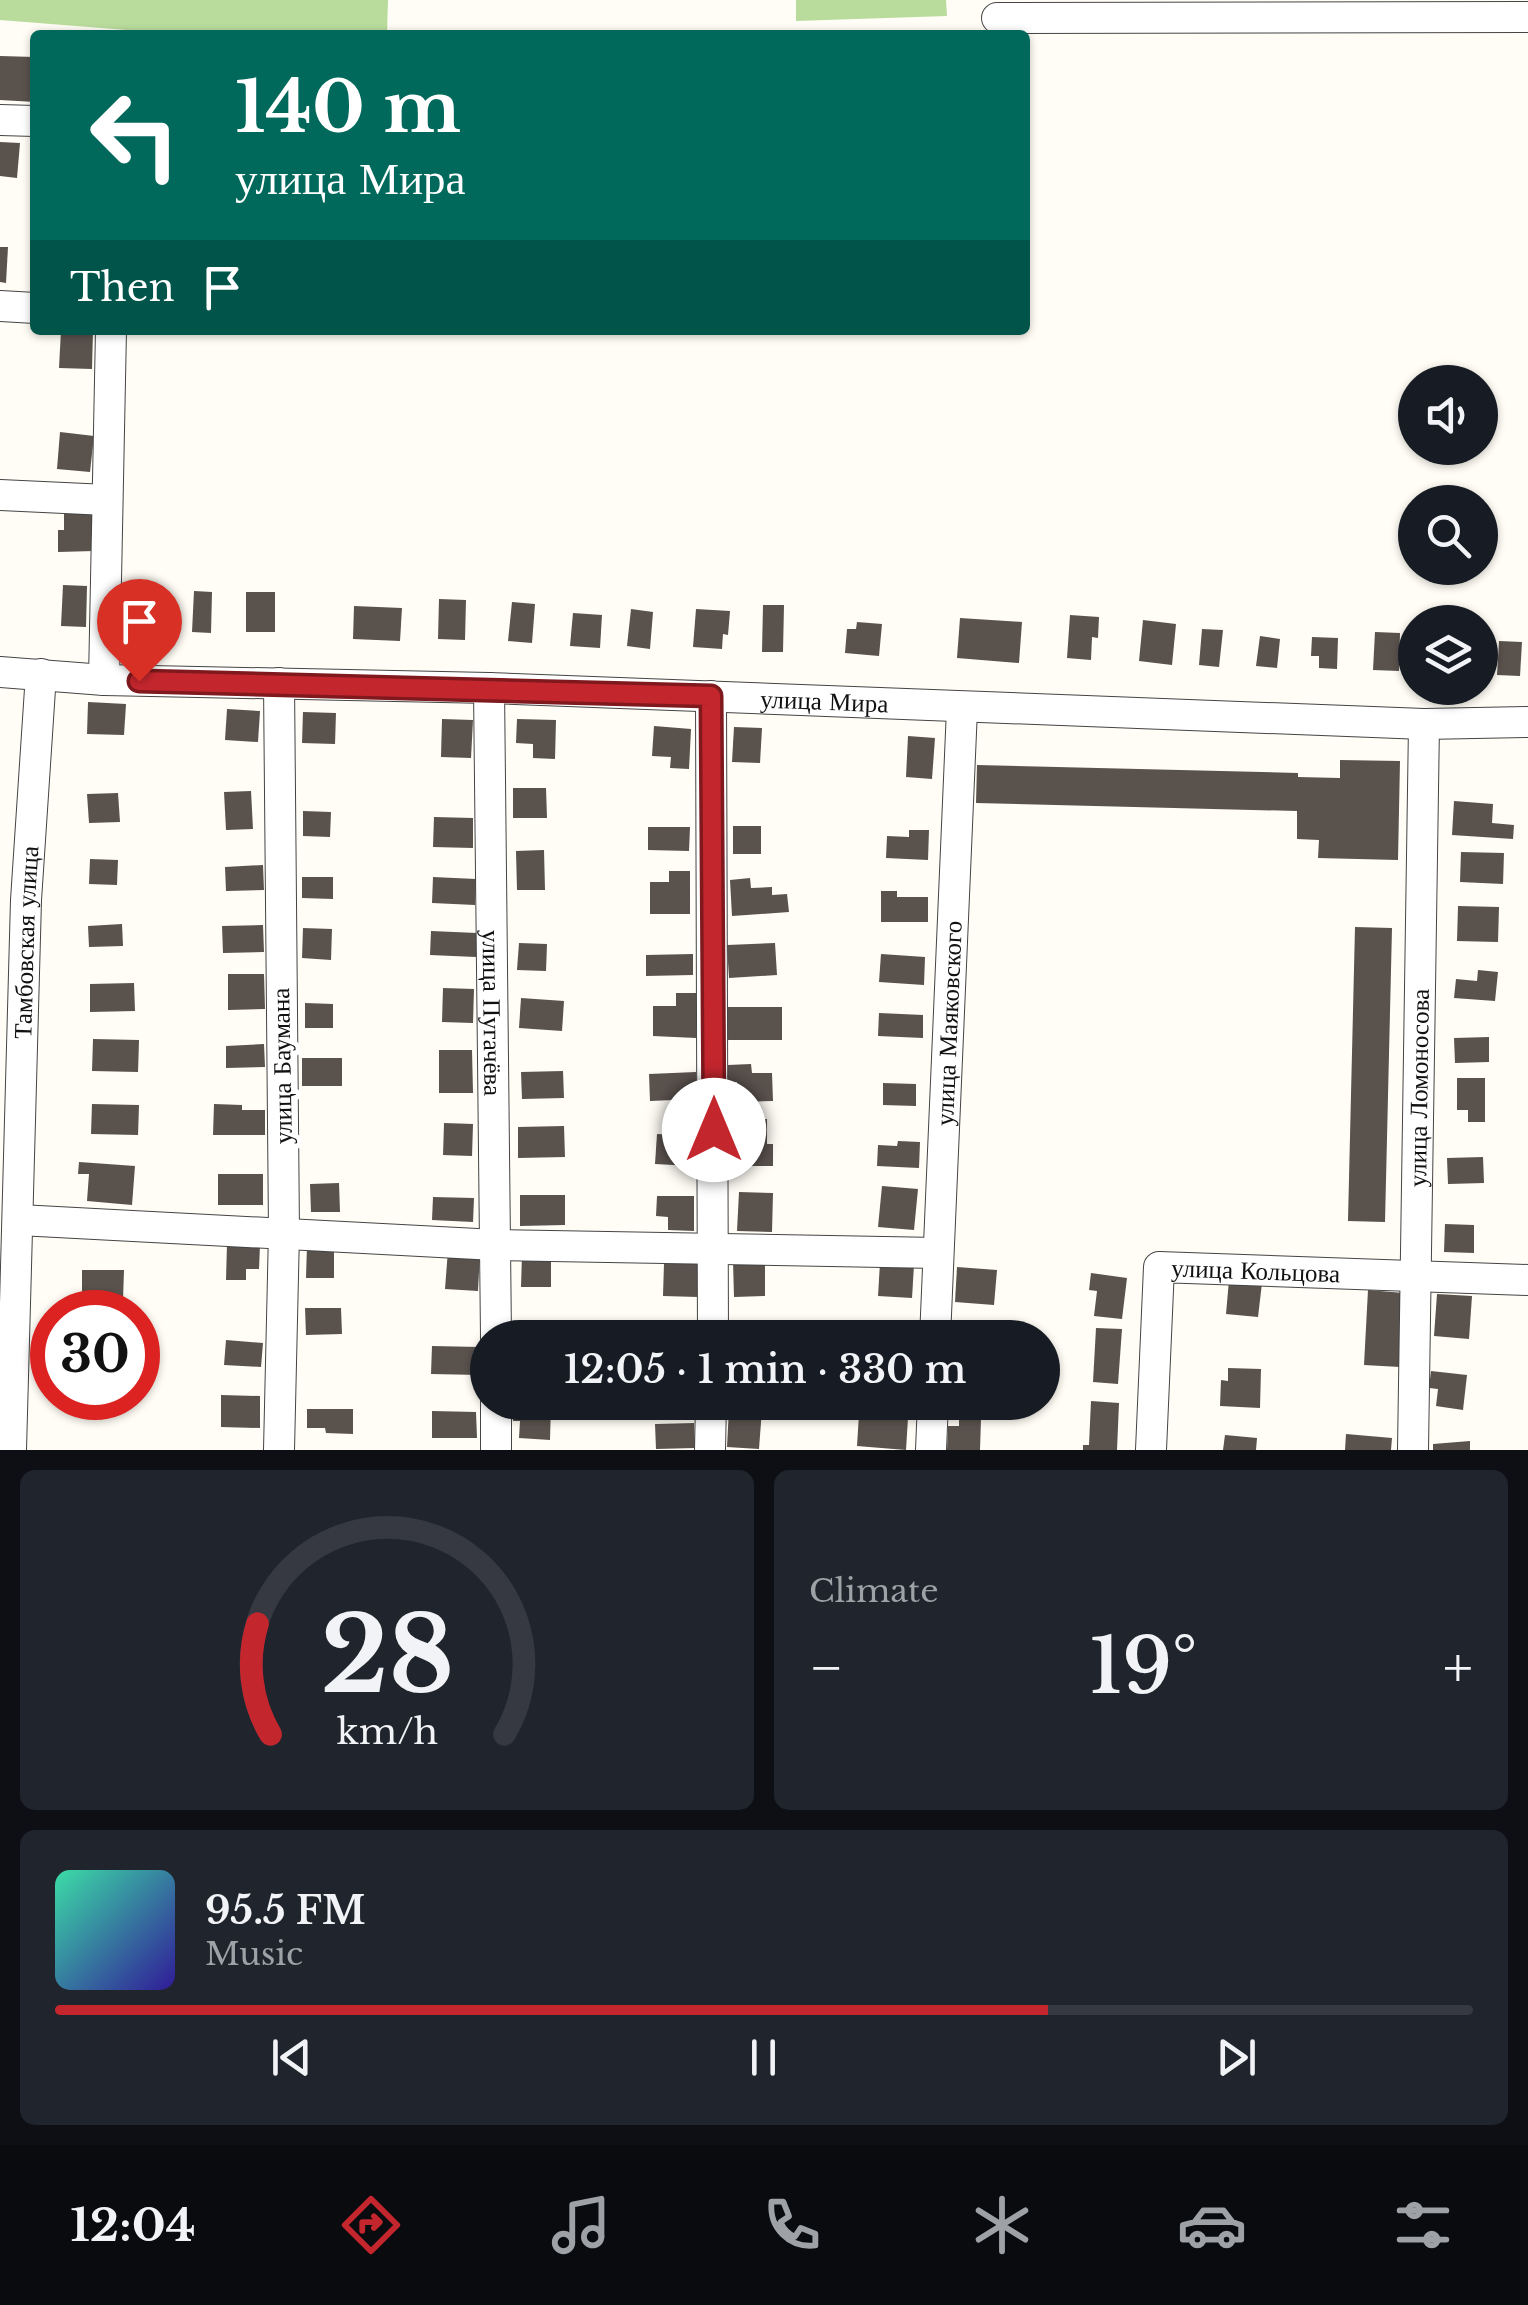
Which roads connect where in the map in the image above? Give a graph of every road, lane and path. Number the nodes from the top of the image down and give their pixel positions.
1 (1528, 17) edge
2 (997, 18) dead end
3 (0, 120) edge
4 (30, 121) edge
5 (0, 306) edge
6 (30, 308) edge
7 (111, 335) edge
8 (0, 495) edge
9 (107, 500) junction
10 (0, 672) edge
11 (41, 674) junction
12 (104, 680) junction
13 (279, 682) junction
14 (489, 688) junction
15 (711, 696) junction
16 (962, 709) junction
17 (1528, 722) edge
18 (1424, 724) junction
19 (13, 899) edge
20 (19, 1220) junction
21 (284, 1232) junction
22 (496, 1245) junction
23 (715, 1248) junction
24 (938, 1253) junction
25 (1417, 1278) junction
26 (1528, 1280) edge
27 (496, 1320) edge
28 (713, 1320) edge
29 (936, 1320) edge
30 (496, 1420) edge
31 (711, 1420) edge
32 (932, 1420) edge
33 (8, 1442) edge
34 (279, 1450) edge
35 (496, 1450) edge
36 (710, 1450) edge
37 (931, 1450) edge
38 (1152, 1450) edge
39 (1413, 1450) edge

1 - 2 street
3 - 4 street
5 - 6 street
7 - 9 street
8 - 9 street
9 - 12 street
10 - 11 street, улица Мира
11 - 12 street, улица Мира
11 - 19 street, Тамбовская улица
12 - 13 street, улица Мира
13 - 14 street, улица Мира
13 - 21 street, улица Баумана
14 - 15 street, улица Мира
14 - 22 street, улица Пугачёва
15 - 16 street, улица Мира
15 - 23 street
16 - 18 street, улица Мира
16 - 24 street, улица Маяковского
17 - 18 street, улица Мира
18 - 25 street, улица Ломоносова
19 - 20 street, Тамбовская улица
20 - 21 street
20 - 33 street, Тамбовская улица
21 - 22 street
21 - 34 street, улица Баумана
22 - 23 street
22 - 27 street, улица Пугачёва
23 - 24 street
23 - 28 street
24 - 29 street, улица Маяковского
25 - 26 street
25 - 38 street, улица Кольцова
25 - 39 street, улица Ломоносова
30 - 35 street
31 - 36 street
32 - 37 street

